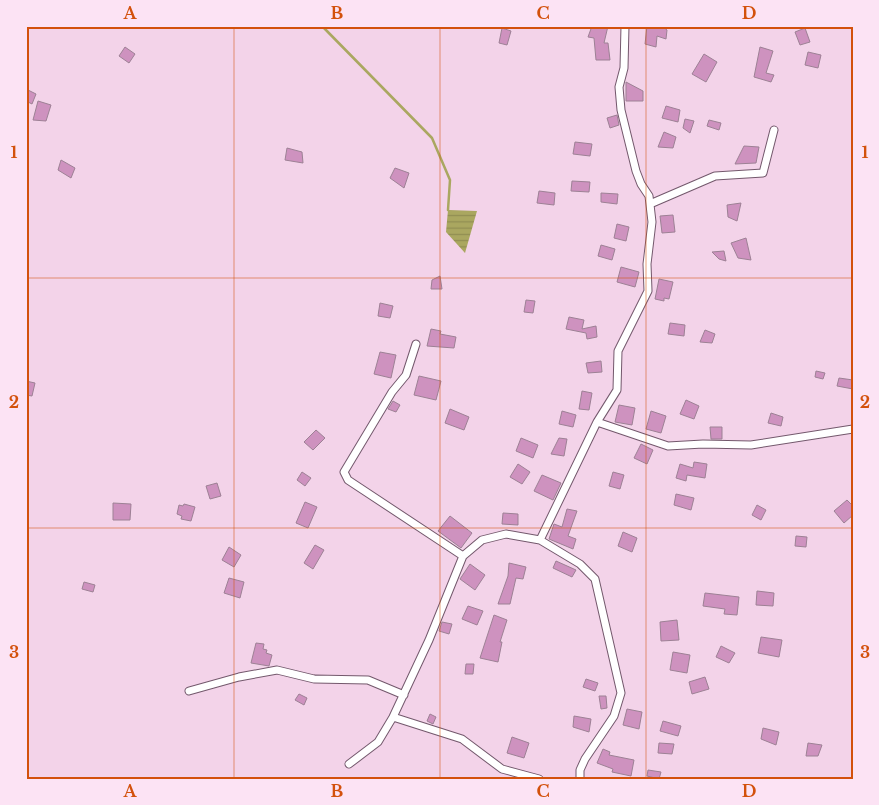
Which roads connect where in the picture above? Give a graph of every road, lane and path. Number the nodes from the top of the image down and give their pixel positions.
1 (625, 26) edge
2 (774, 130) dead end
3 (650, 204) junction
4 (416, 344) dead end
5 (597, 422) junction
6 (853, 429) edge
7 (540, 540) junction
8 (463, 556) junction
9 (189, 691) dead end
10 (404, 695) junction
11 (393, 717) junction
12 (349, 764) dead end
13 (539, 779) edge
14 (580, 779) edge

1 - 3 street
2 - 3 street
3 - 5 street
4 - 8 street
5 - 6 street
5 - 7 street
7 - 8 street
7 - 14 street
8 - 10 street
9 - 10 street
10 - 11 street
11 - 12 street
11 - 13 street

